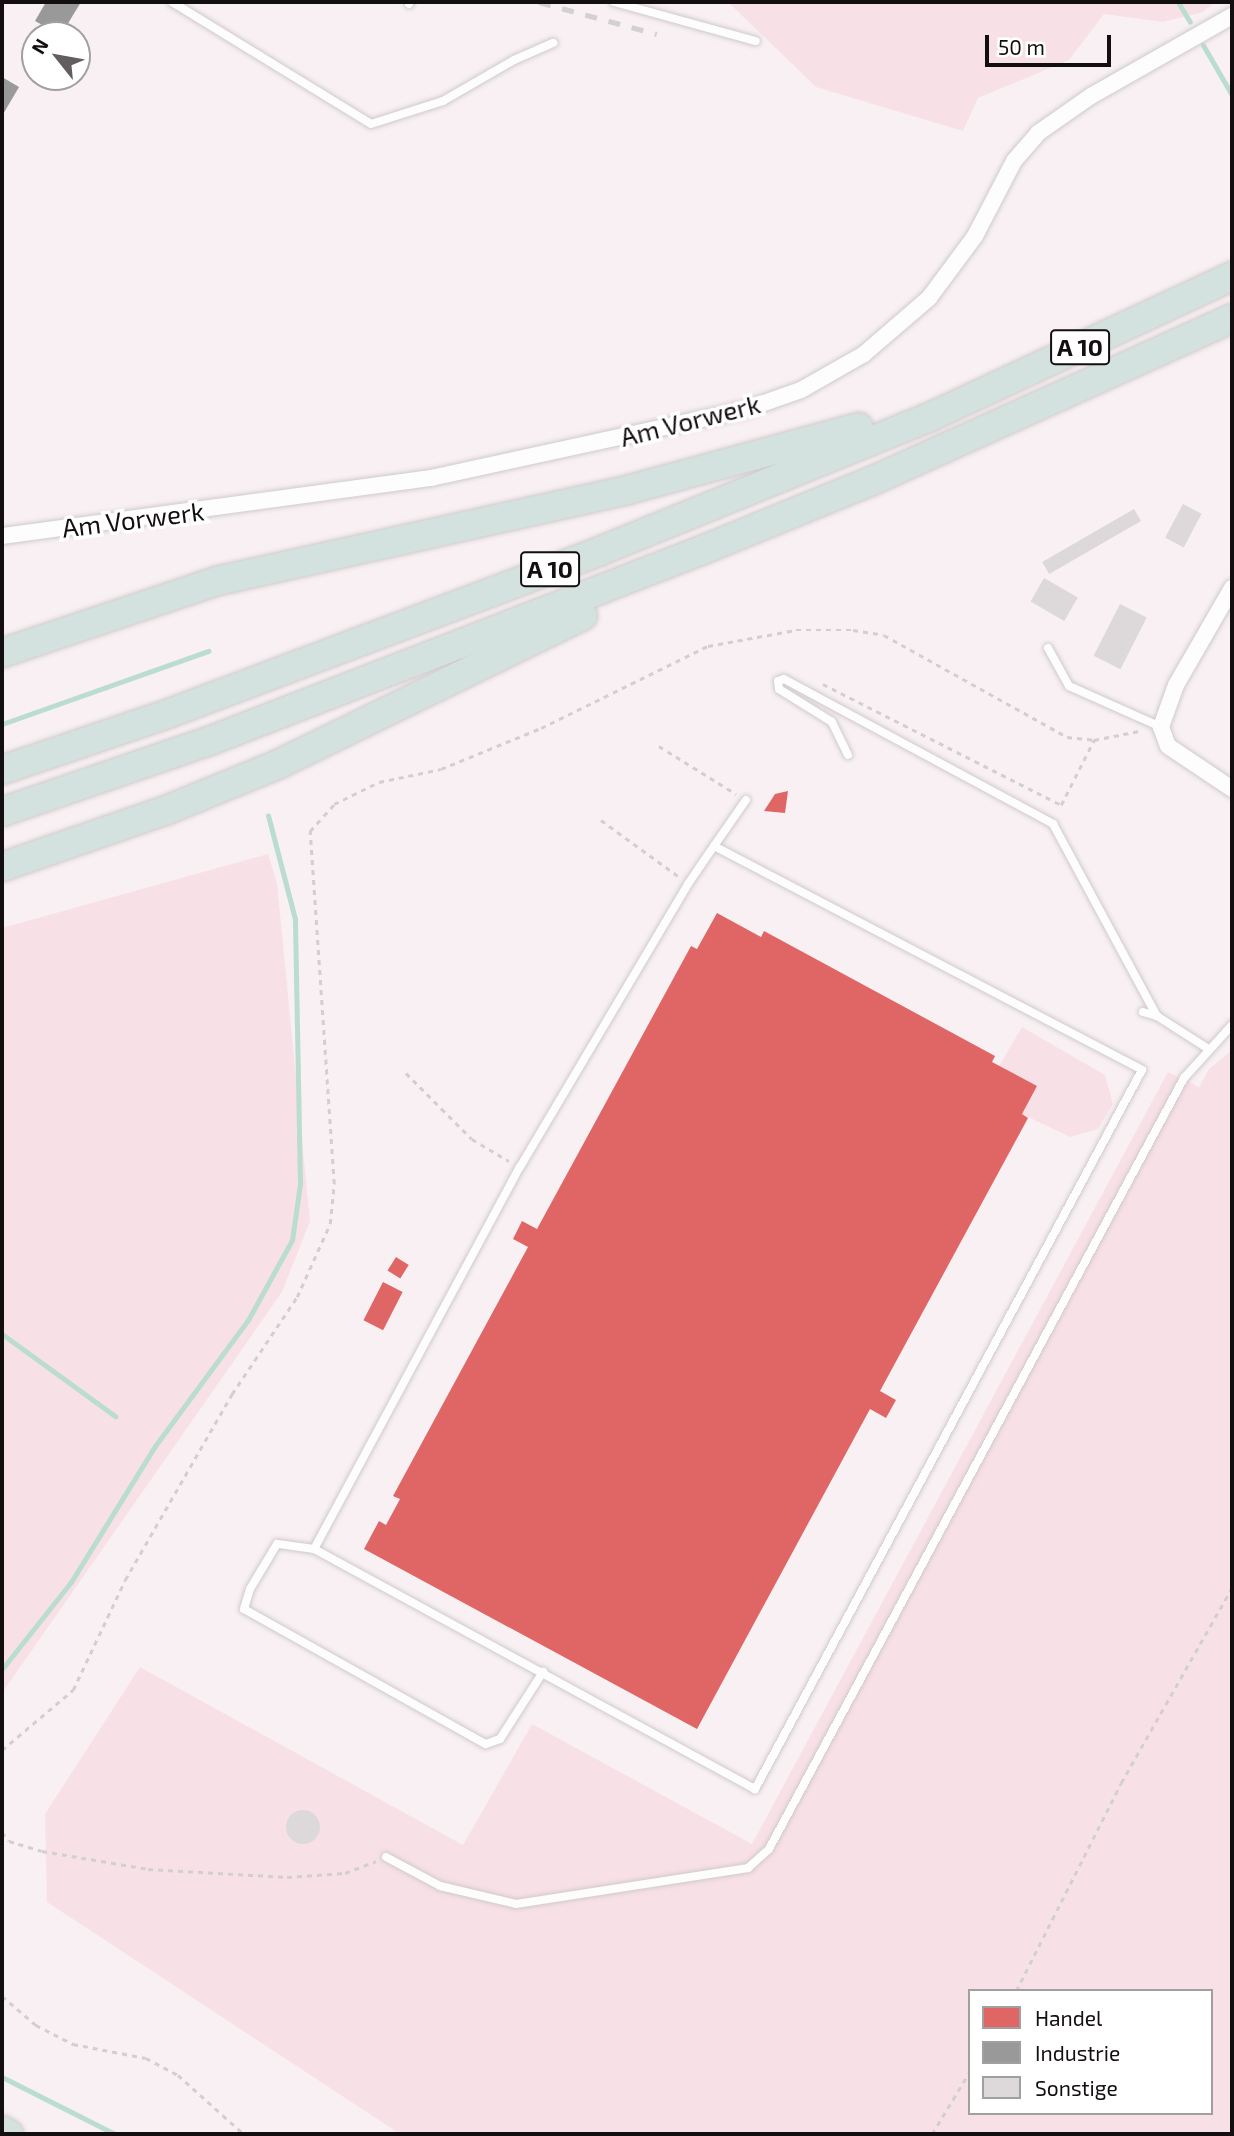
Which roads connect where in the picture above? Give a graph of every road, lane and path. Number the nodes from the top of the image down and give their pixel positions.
1 (172, 2) edge
2 (614, 2) edge
3 (1232, 16) edge
4 (756, 41) dead end
5 (553, 43) dead end
6 (1232, 276) edge
7 (1232, 318) edge
8 (928, 418) junction
9 (2, 536) edge
10 (705, 549) junction
11 (1232, 588) edge
12 (1048, 648) dead end
13 (2, 653) edge
14 (819, 683) dead end
15 (1161, 727) junction
16 (1094, 740) junction
17 (659, 746) dead end
18 (848, 755) dead end
19 (2, 770) edge
20 (1232, 789) edge
21 (746, 800) joint
22 (2, 812) edge
23 (601, 820) dead end
24 (714, 846) junction
25 (2, 867) edge
26 (688, 884) junction
27 (1143, 1012) dead end
28 (1157, 1016) junction
29 (1232, 1025) edge
30 (1207, 1048) junction
31 (406, 1073) dead end
32 (520, 1167) junction
33 (314, 1549) junction
34 (1232, 1588) edge
35 (543, 1672) junction
36 (2, 1750) edge
37 (2, 1832) edge
38 (386, 1857) joint
39 (1017, 1989) edge
40 (2, 1996) edge
41 (968, 2074) edge
42 (2, 2130) edge
43 (9, 2134) edge
44 (244, 2134) edge
45 (932, 2134) edge

1 - 5 lane
2 - 4 lane
3 - 9 street, Am Vorwerk
6 - 8 highway, A 10
7 - 10 highway, A 10
8 - 13 highway
8 - 19 highway, A 10
10 - 22 highway, A 10
10 - 25 highway
11 - 15 street
12 - 15 lane
14 - 16 path
15 - 16 path
15 - 20 street
16 - 36 path
17 - 21 path
18 - 28 lane
21 - 24 lane
23 - 26 path
24 - 26 lane
24 - 35 lane
26 - 32 lane
27 - 28 lane
28 - 30 lane
29 - 30 lane
30 - 38 lane
31 - 32 path
32 - 33 lane
33 - 35 lane
33 - 35 lane
34 - 39 path
37 - 38 path
40 - 44 path
41 - 45 path
42 - 43 highway

